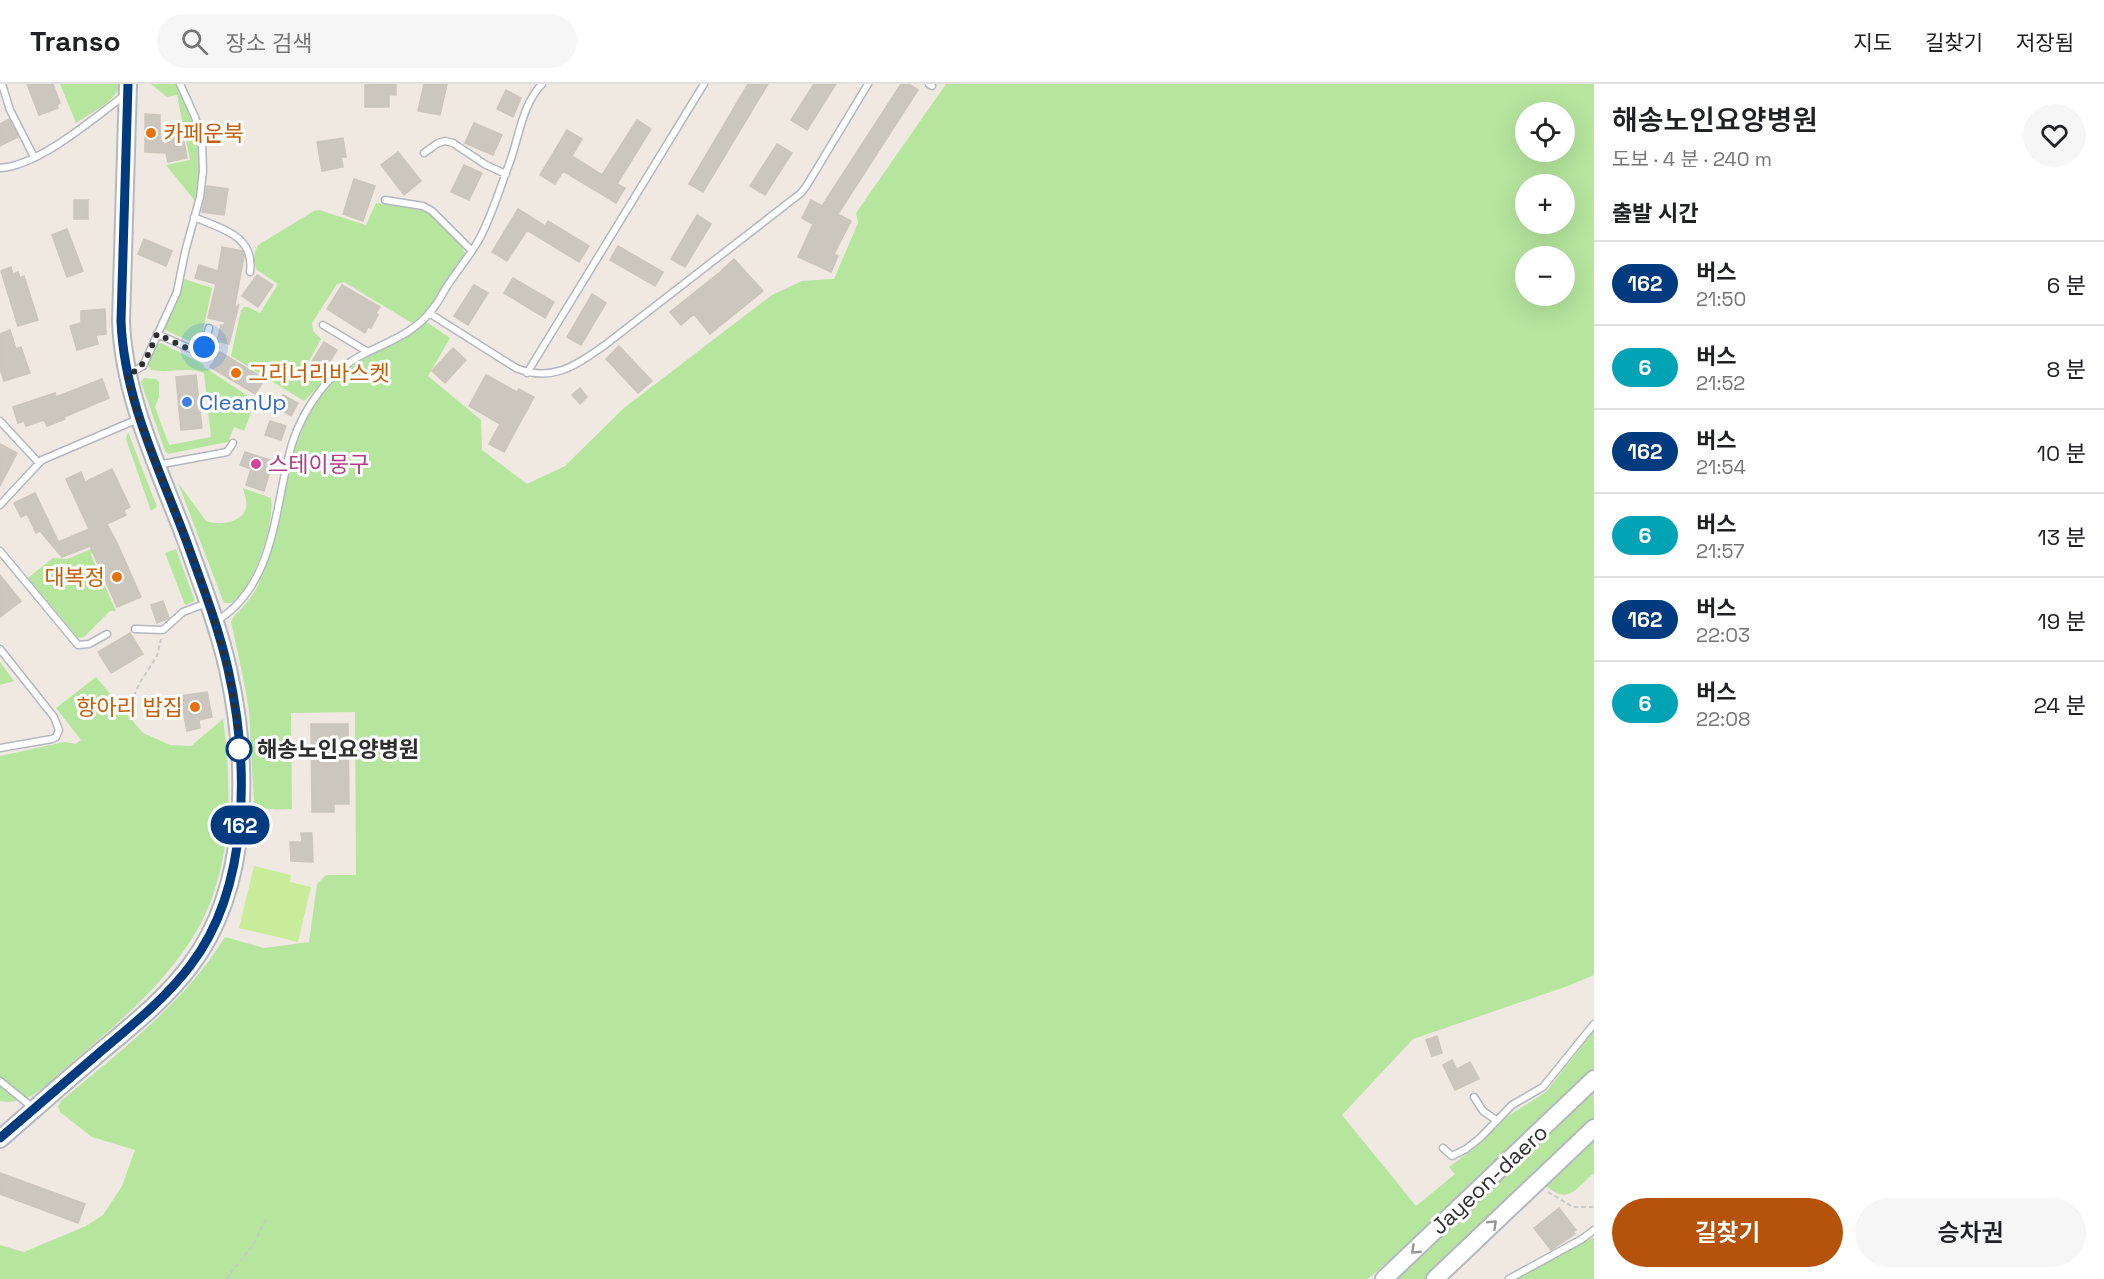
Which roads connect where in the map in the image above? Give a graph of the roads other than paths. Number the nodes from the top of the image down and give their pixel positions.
1 (2, 84) edge
2 (180, 84) edge
3 (542, 84) edge
4 (704, 84) edge
5 (868, 84) edge
6 (128, 88) edge
7 (424, 153) dead end
8 (34, 157) junction
9 (0, 168) edge
10 (506, 174) junction
11 (384, 200) dead end
12 (194, 217) junction
13 (471, 250) junction
14 (250, 272) dead end
15 (429, 313) junction
16 (323, 325) dead end
17 (209, 328) dead end
18 (157, 334) junction
19 (368, 352) junction
20 (526, 373) junction
21 (127, 375) junction
22 (138, 418) junction
23 (0, 421) edge
24 (233, 443) dead end
25 (39, 463) junction
26 (157, 466) junction
27 (0, 505) edge
28 (0, 551) edge
29 (208, 603) junction
30 (214, 622) junction
31 (135, 629) dead end
32 (106, 634) dead end
33 (0, 649) edge
34 (0, 748) edge
35 (1594, 1024) edge
36 (1594, 1079) edge
37 (0, 1082) edge
38 (1474, 1097) dead end
39 (34, 1108) junction
40 (1496, 1120) junction
41 (1594, 1128) edge
42 (0, 1138) edge
43 (1443, 1148) dead end
44 (1594, 1230) edge
45 (1384, 1279) edge
46 (1435, 1279) edge
47 (1509, 1279) edge

1 - 8 lane
2 - 12 lane
3 - 10 lane
4 - 20 lane
5 - 20 lane
6 - 8 lane
6 - 21 street
7 - 10 lane
8 - 9 lane
10 - 13 lane
11 - 13 lane
12 - 14 lane
12 - 18 lane
13 - 15 lane
15 - 19 lane
15 - 20 lane
16 - 19 lane
17 - 18 lane
18 - 21 lane
19 - 30 lane
21 - 22 street
22 - 25 lane
22 - 26 street
23 - 25 lane
24 - 26 lane
25 - 27 lane
26 - 29 street
28 - 32 lane
29 - 30 street
29 - 31 lane
30 - 39 street
33 - 34 lane
35 - 40 lane
36 -> 45 street, Jayeon-daero
37 - 39 lane
38 - 40 lane
39 - 42 street
40 - 43 lane
46 -> 41 street, Jayeon-daero
44 - 47 lane

